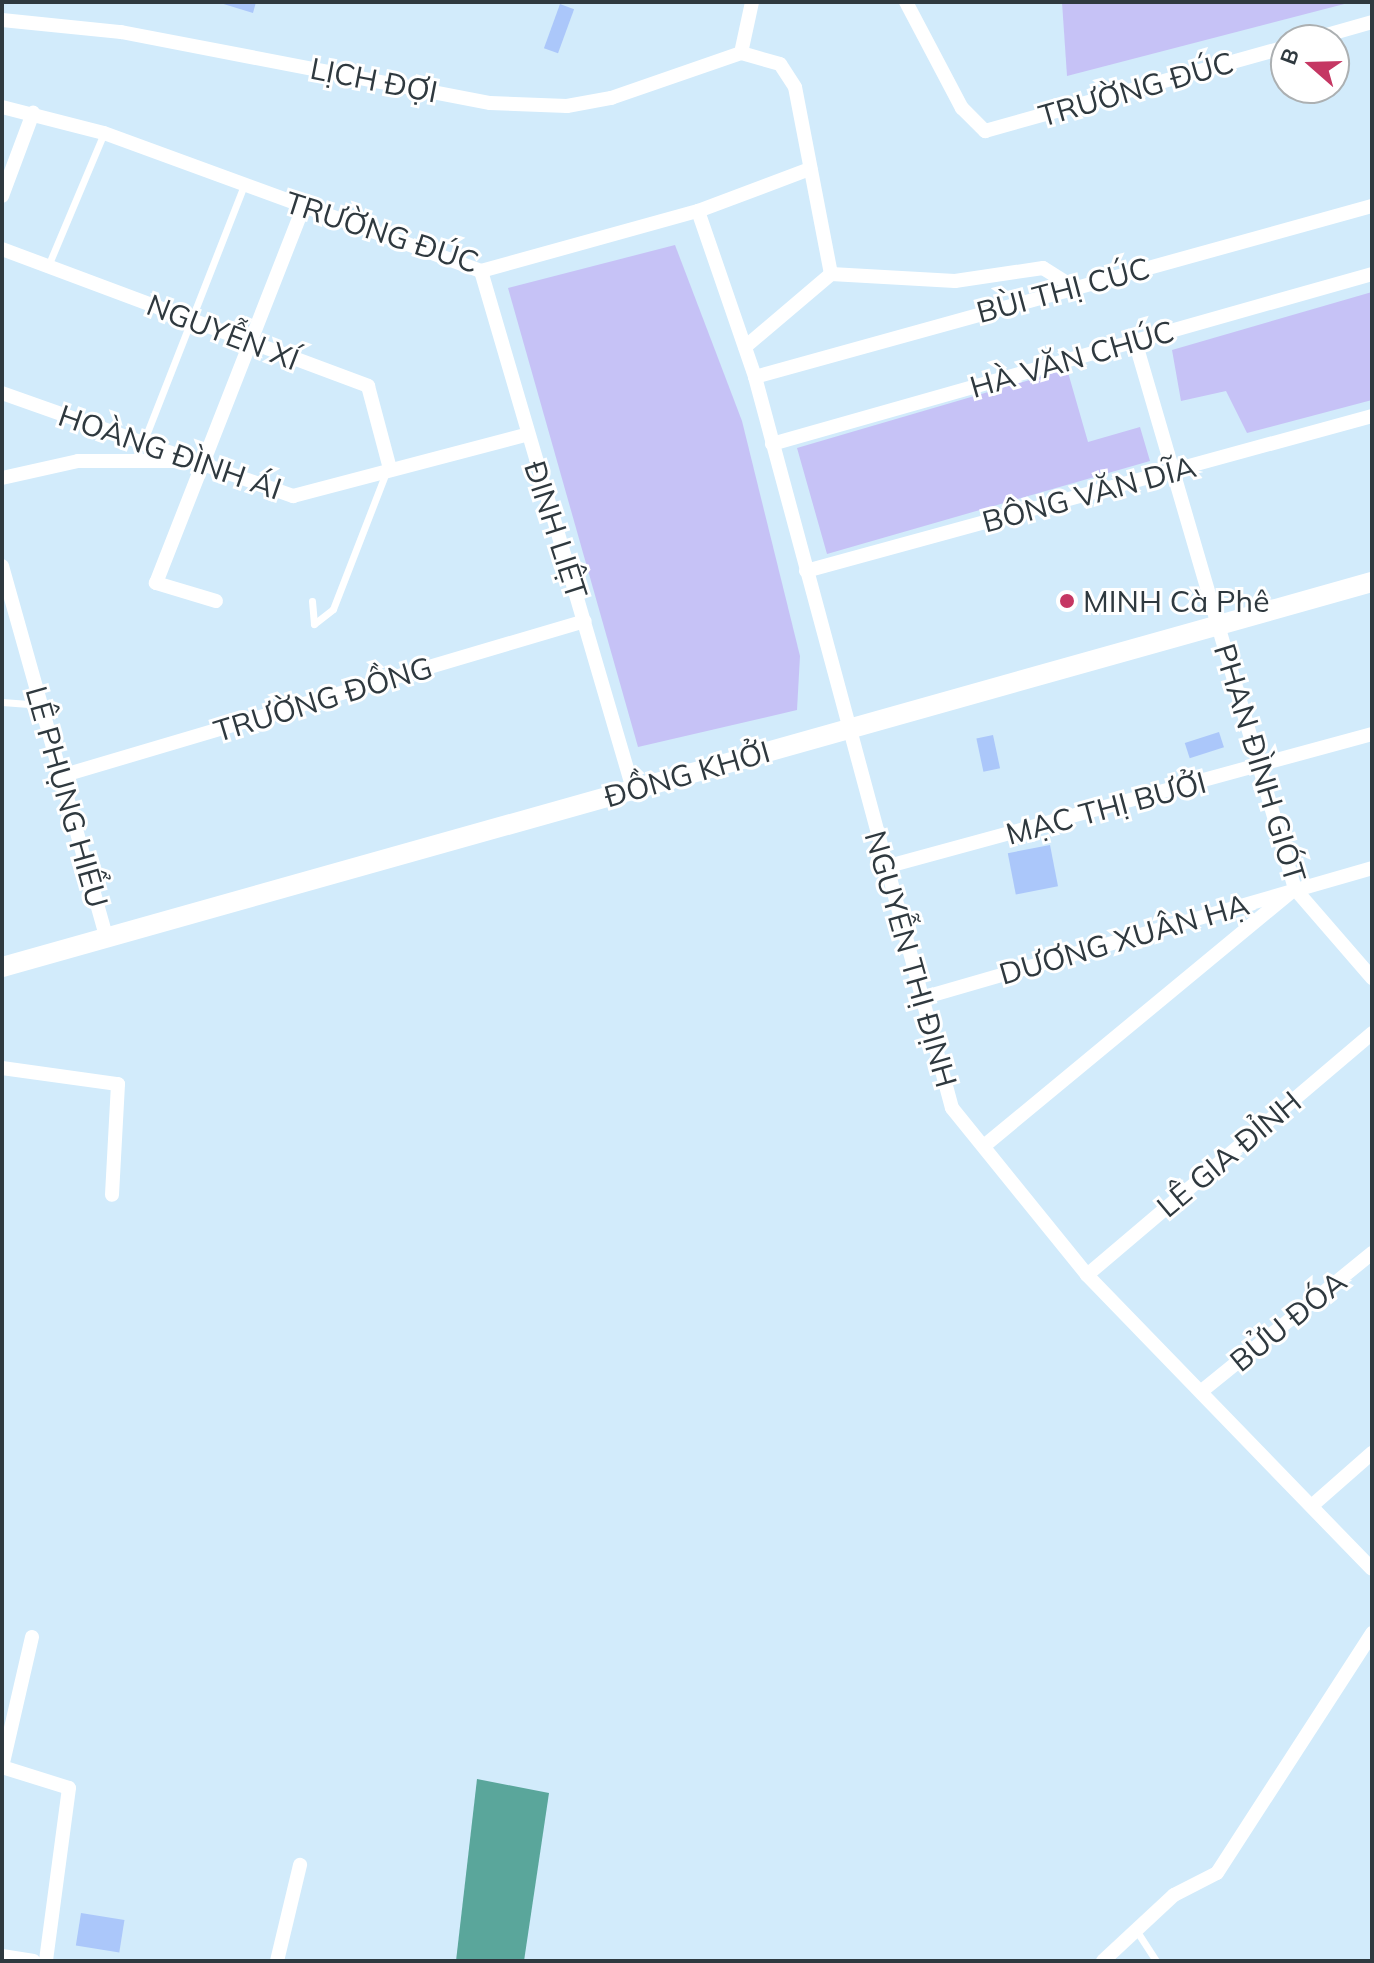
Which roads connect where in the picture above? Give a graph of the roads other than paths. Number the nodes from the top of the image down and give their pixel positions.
1 (750, 2) edge
2 (906, 2) edge
3 (2, 20) edge
4 (1372, 22) edge
5 (1350, 28) edge
6 (1270, 51) edge
7 (741, 53) junction
8 (2, 107) edge
9 (33, 113) junction
10 (104, 133) junction
11 (810, 169) junction
12 (244, 185) junction
13 (2, 196) edge
14 (1372, 206) edge
15 (303, 207) junction
16 (698, 211) junction
17 (2, 249) edge
18 (48, 266) junction
19 (481, 271) junction
20 (831, 274) junction
21 (1372, 274) edge
22 (1074, 287) junction
23 (191, 320) junction
24 (1135, 341) junction
25 (252, 343) junction
26 (745, 347) junction
27 (755, 377) junction
28 (2, 393) edge
29 (1372, 416) edge
30 (525, 435) junction
31 (143, 443) junction
32 (772, 444) junction
33 (205, 461) junction
34 (389, 465) junction
35 (1173, 471) junction
36 (2, 478) edge
37 (2, 566) edge
38 (806, 571) junction
39 (1372, 582) edge
40 (216, 601) dead end
41 (312, 601) dead end
42 (585, 621) junction
43 (1219, 630) junction
44 (2, 702) edge
45 (42, 705) junction
46 (846, 730) junction
47 (1372, 734) edge
48 (1259, 766) junction
49 (61, 776) junction
50 (633, 789) junction
51 (885, 867) junction
52 (1372, 868) edge
53 (1295, 889) junction
54 (106, 935) junction
55 (2, 967) edge
56 (1372, 978) edge
57 (922, 998) junction
58 (1372, 1033) edge
59 (2, 1068) edge
60 (984, 1146) junction
61 (112, 1195) dead end
62 (1372, 1253) edge
63 (1087, 1275) junction
64 (1203, 1390) junction
65 (1372, 1453) edge
66 (1315, 1503) junction
67 (1372, 1569) edge
68 (1372, 1633) edge
69 (32, 1637) dead end
70 (300, 1865) dead end
71 (1136, 1930) junction
72 (2, 1956) edge
73 (34, 1961) edge
74 (46, 1961) edge
75 (277, 1961) edge
76 (1103, 1961) edge
77 (1156, 1961) edge

1 - 7 street
2 - 6 street, TRƯỜNG ĐÚC
3 - 7 street, LỊCH ĐỢI
4 - 5 street
7 - 11 street
8 - 9 street, TRƯỜNG ĐÚC
9 - 10 street, TRƯỜNG ĐÚC
9 - 13 street
10 - 12 street, TRƯỜNG ĐÚC
10 - 18 lane
11 - 16 street, TRƯỜNG ĐÚC
11 - 20 street
12 - 15 street, TRƯỜNG ĐÚC
12 - 23 lane
14 - 22 street, BÙI THỊ CÚC
15 - 19 street, TRƯỜNG ĐÚC
15 - 25 street
16 - 19 street, TRƯỜNG ĐÚC
16 - 26 street, NGUYỄN THỊ ĐỊNH
17 - 18 street, NGUYỄN XÍ
18 - 23 street, NGUYỄN XÍ
19 - 30 street, ĐINH LIỆT
20 - 22 street
20 - 26 street
21 - 24 street, HÀ VĂN CHÚC
22 - 27 street, BÙI THỊ CÚC
23 - 25 street, NGUYỄN XÍ
23 - 31 lane
24 - 32 street, HÀ VĂN CHÚC
24 - 35 street, PHAN ĐÌNH GIÓT
25 - 33 street
25 - 34 street, NGUYỄN XÍ
26 - 27 street, NGUYỄN THỊ ĐỊNH
27 - 32 street, NGUYỄN THỊ ĐỊNH
28 - 31 street, HOÀNG ĐÌNH ÁI
29 - 35 street, BÔNG VĂN DĨA
30 - 34 street, HOÀNG ĐÌNH ÁI
30 - 42 street, ĐINH LIỆT
31 - 33 street, HOÀNG ĐÌNH ÁI
32 - 38 street, NGUYỄN THỊ ĐỊNH
33 - 34 street, HOÀNG ĐÌNH ÁI
33 - 36 street
33 - 40 street
34 - 41 lane
35 - 38 street, BÔNG VĂN DĨA
35 - 43 street, PHAN ĐÌNH GIÓT
37 - 45 street, LÊ PHỤNG HIỂU
38 - 46 street, NGUYỄN THỊ ĐỊNH
39 - 43 street, ĐỒNG KHỞI
42 - 49 street, TRƯỜNG ĐỒNG
42 - 50 street, ĐINH LIỆT
43 - 46 street, ĐỒNG KHỞI
43 - 48 street, PHAN ĐÌNH GIÓT
44 - 45 lane
45 - 49 street, LÊ PHỤNG HIỂU
46 - 50 street, ĐỒNG KHỞI
46 - 51 street, NGUYỄN THỊ ĐỊNH
47 - 48 street, MẠC THỊ BƯỞI
48 - 51 street, MẠC THỊ BƯỞI
48 - 53 street, PHAN ĐÌNH GIÓT
49 - 54 street, LÊ PHỤNG HIỂU
50 - 54 street, ĐỒNG KHỞI
51 - 57 street, NGUYỄN THỊ ĐỊNH
52 - 53 street, DƯƠNG XUÂN HẠ
53 - 56 street, PHAN ĐÌNH GIÓT
53 - 57 street, DƯƠNG XUÂN HẠ
53 - 60 street
54 - 55 street, ĐỒNG KHỞI
57 - 60 street, NGUYỄN THỊ ĐỊNH
58 - 63 street, LÊ GIA ĐỈNH
59 - 61 street
60 - 63 street, NGUYỄN THỊ ĐỊNH
62 - 64 street, BỬU ĐÓA
63 - 64 street, NGUYỄN THỊ ĐỊNH
64 - 66 street, NGUYỄN THỊ ĐỊNH
65 - 66 street
66 - 67 street, NGUYỄN THỊ ĐỊNH
68 - 71 street
69 - 74 street
70 - 75 street
71 - 76 street
71 - 77 lane
72 - 73 street

